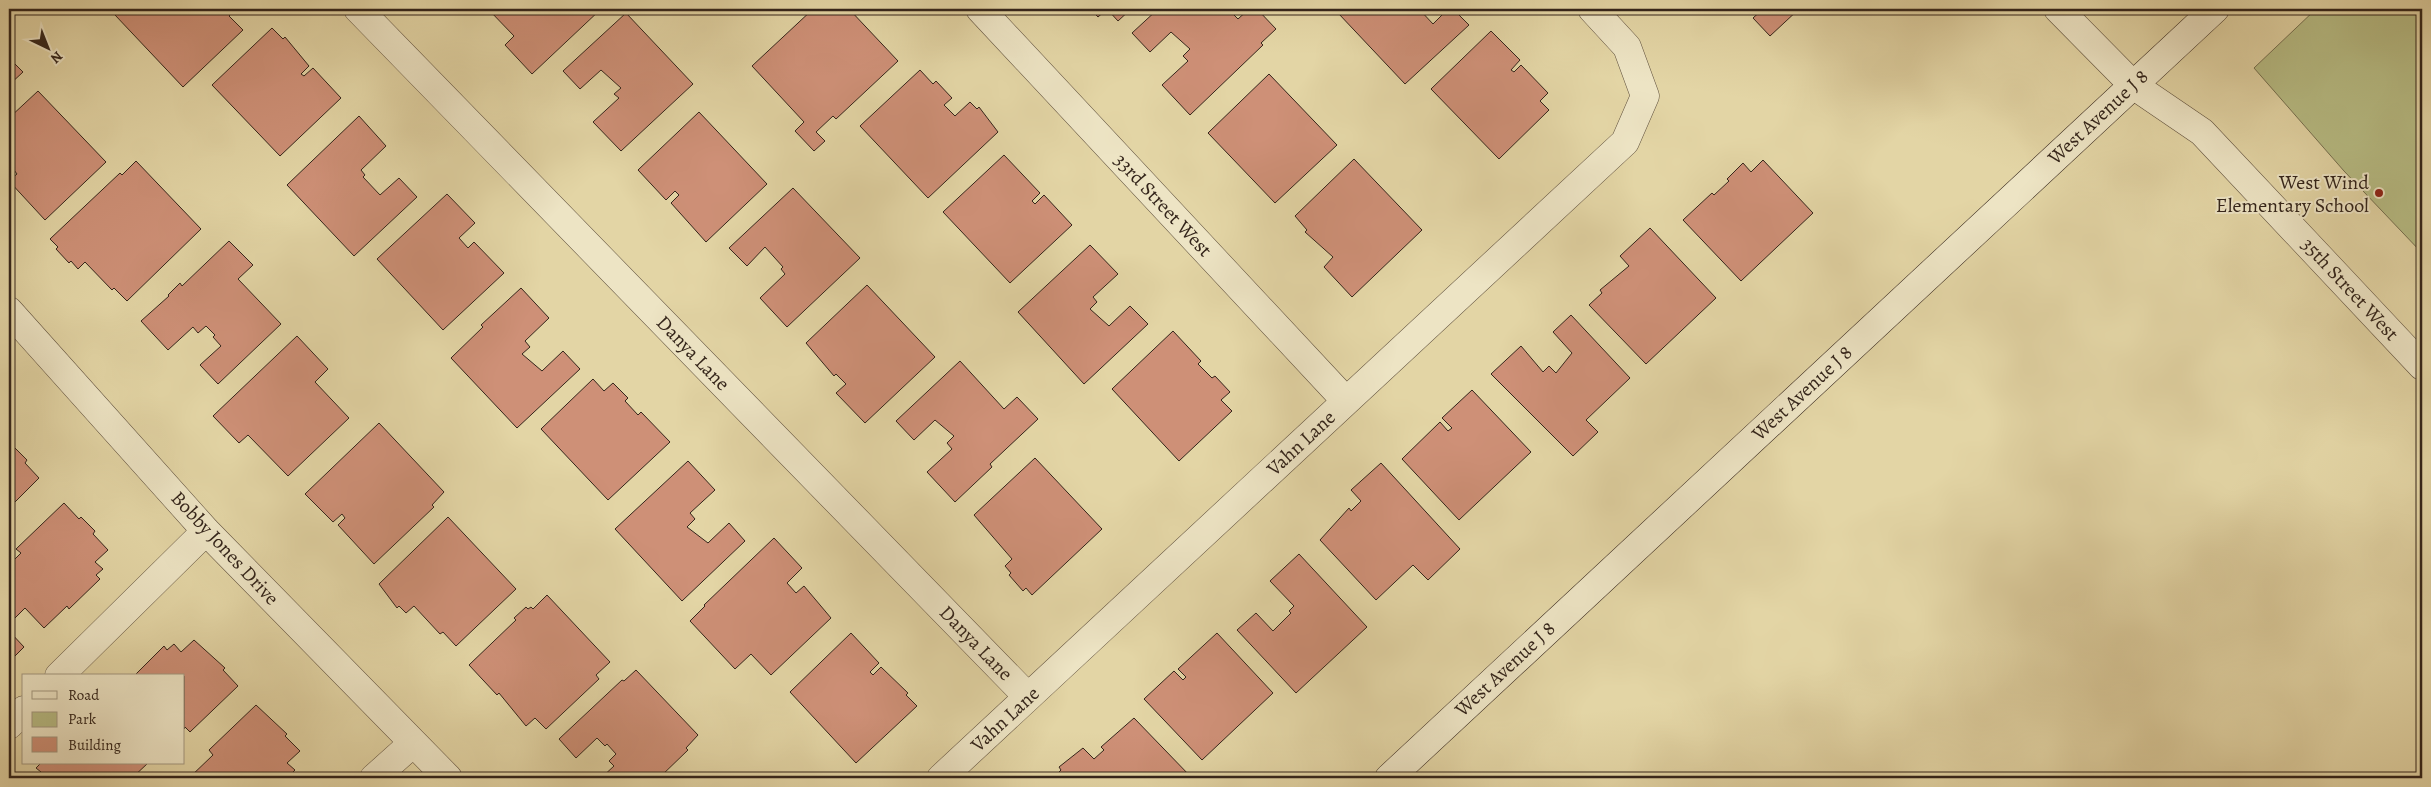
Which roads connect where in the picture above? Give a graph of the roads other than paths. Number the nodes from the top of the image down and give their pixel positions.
1 (358, 9) edge
2 (980, 9) edge
3 (1592, 9) edge
4 (2058, 9) edge
5 (2215, 9) edge
6 (2133, 85) junction
7 (14, 327) edge
8 (2422, 366) edge
9 (1346, 401) junction
10 (206, 531) junction
11 (61, 674) edge
12 (1028, 697) junction
13 (22, 712) edge
14 (9, 725) edge
15 (413, 743) junction
16 (374, 778) edge
17 (448, 778) edge
18 (941, 778) edge
19 (1389, 778) edge

1 - 12 street, Danya Lane
2 - 9 street, 33rd Street West
3 - 9 street, Vahn Lane
4 - 6 street, 35th Street West
5 - 6 street, West Avenue J 8
6 - 8 street, 35th Street West
6 - 19 street, West Avenue J 8
7 - 10 street, Bobby Jones Drive
9 - 12 street, Vahn Lane
10 - 11 street
10 - 15 street, Bobby Jones Drive
12 - 18 street, Vahn Lane
13 - 14 street
15 - 16 street
15 - 17 street, Bobby Jones Drive

